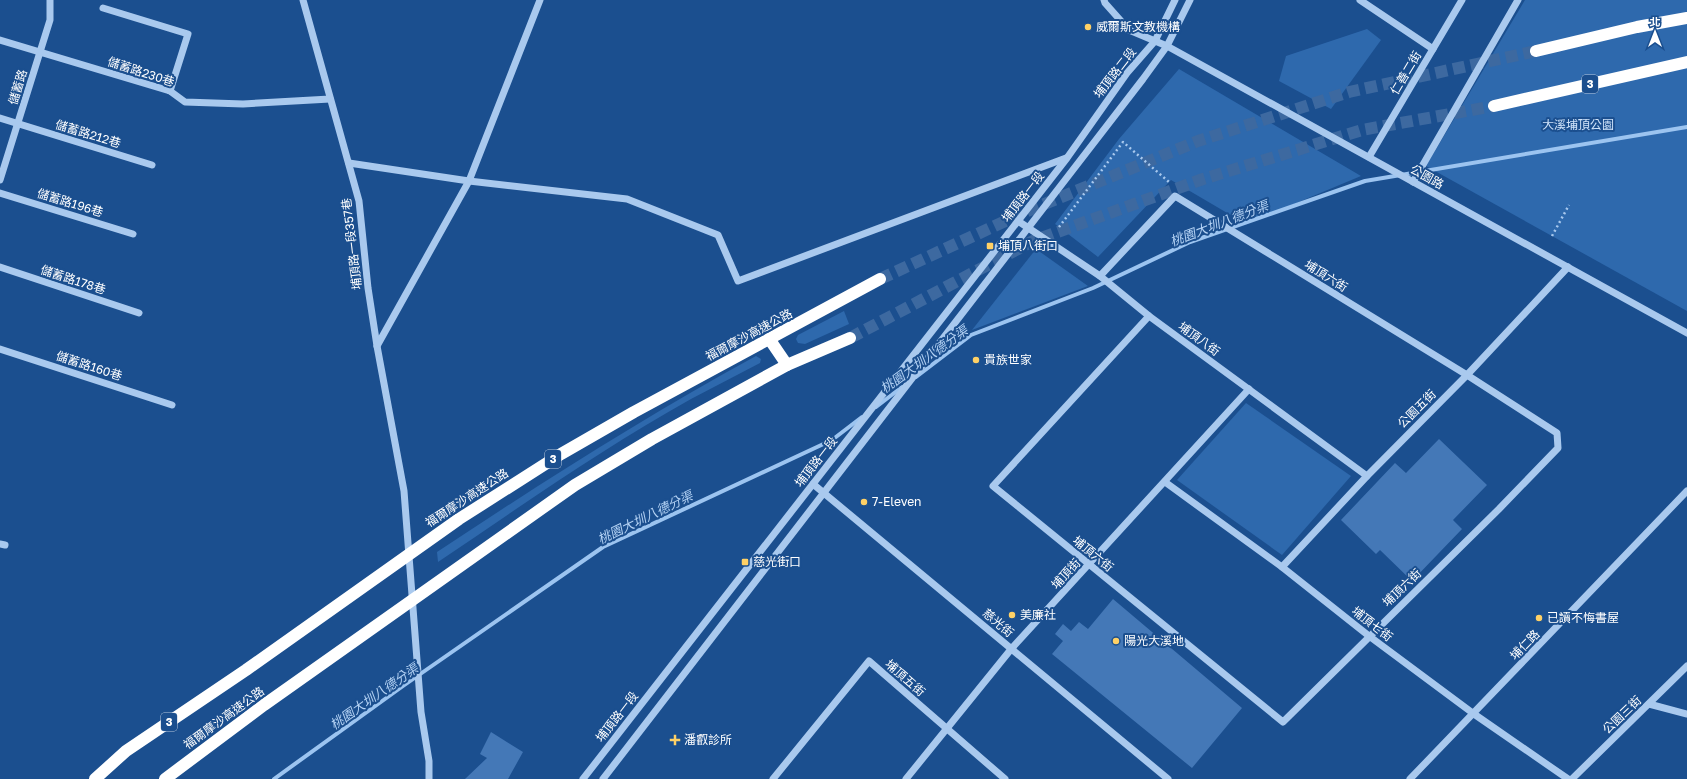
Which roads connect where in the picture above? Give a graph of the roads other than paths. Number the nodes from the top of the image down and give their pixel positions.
1 (50, 0) edge
2 (303, 0) edge
3 (540, 0) edge
4 (1104, 0) edge
5 (1175, 0) edge
6 (1190, 0) edge
7 (1360, 0) edge
8 (1375, 0) edge
9 (1462, 0) edge
10 (1518, 0) edge
11 (103, 8) dead end
12 (1372, 8) junction
13 (1687, 18) edge
14 (0, 40) edge
15 (1155, 41) junction
16 (1167, 46) junction
17 (1433, 49) junction
18 (1536, 51) tunnel mouth
19 (40, 52) junction
20 (1687, 62) edge
21 (170, 91) junction
22 (330, 99) junction
23 (1494, 106) tunnel mouth
24 (0, 118) edge
25 (18, 124) junction
26 (1370, 157) junction
27 (1067, 158) junction
28 (349, 163) junction
29 (152, 165) dead end
30 (0, 180) edge
31 (469, 180) junction
32 (1413, 182) junction
33 (0, 193) edge
34 (1018, 221) junction
35 (1028, 228) junction
36 (133, 234) dead end
37 (0, 267) edge
38 (1568, 267) junction
39 (1100, 276) junction
40 (880, 279) tunnel mouth
41 (139, 313) dead end
42 (1149, 316) junction
43 (1687, 333) edge
44 (850, 338) tunnel mouth
45 (770, 340) junction
46 (377, 346) junction
47 (0, 349) edge
48 (787, 365) junction
49 (1467, 375) junction
50 (1249, 389) junction
51 (172, 405) dead end
52 (1367, 476) junction
53 (1165, 482) junction
54 (813, 484) junction
55 (1687, 491) edge
56 (824, 492) junction
57 (1089, 565) junction
58 (1282, 567) junction
59 (1369, 636) junction
60 (1012, 648) junction
61 (1687, 666) edge
62 (1649, 704) junction
63 (1474, 714) junction
64 (1687, 714) edge
65 (947, 728) junction
66 (96, 779) edge
67 (165, 779) edge
68 (429, 779) edge
69 (583, 779) edge
70 (603, 779) edge
71 (773, 779) edge
72 (906, 779) edge
73 (1005, 779) edge
74 (1168, 779) edge
75 (1410, 779) edge
76 (1568, 779) edge
77 (1572, 779) edge

1 - 19 street, 儲蓄路
2 - 22 street, 埔頂路一段357巷
3 - 31 street
4 - 15 street, 公園路
5 - 15 street, 埔頂路二段
6 - 16 street
7 - 12 street
8 - 12 street
9 - 17 street, 仁善二街
10 - 32 street
11 - 21 street
12 - 17 street
13 - 18 highway
14 - 19 street, 儲蓄路230巷
15 - 16 street, 公園路
15 - 27 street, 埔頂路二段
16 - 26 street, 公園路
16 - 35 street, 埔頂路一段
17 - 26 street, 仁善二街
19 - 21 street, 儲蓄路230巷
19 - 25 street, 儲蓄路
20 - 23 highway, 3
21 - 22 street, 儲蓄路230巷
22 - 28 street, 埔頂路一段357巷
24 - 25 street, 儲蓄路212巷
25 - 29 street, 儲蓄路212巷
25 - 30 street, 儲蓄路
26 - 32 street, 公園路
27 - 31 street
27 - 34 street, 埔頂路一段
28 - 31 street
28 - 46 street, 埔頂路一段357巷
31 - 46 street
32 - 38 street, 公園路
33 - 36 street, 儲蓄路196巷
34 - 35 street, 埔頂八街
34 - 54 street, 埔頂路一段
35 - 39 street, 埔頂八街
35 - 56 street, 埔頂路一段
37 - 41 street, 儲蓄路178巷
38 - 43 street, 公園路
38 - 49 street, 公園五街
39 - 42 street, 埔頂八街
39 - 49 street, 埔頂六街
40 - 45 highway, 福爾摩沙高速公路 / 3
42 - 50 street, 埔頂八街
42 - 57 street, 埔頂六街
44 - 48 highway, 福爾摩沙高速公路
45 - 48 highway
45 - 66 highway, 福爾摩沙高速公路 / 3
46 - 68 street, 埔頂路一段357巷
47 - 51 street, 儲蓄路160巷
48 - 67 highway, 福爾摩沙高速公路
49 - 52 street, 公園五街
49 - 59 street, 埔頂六街
50 - 52 street, 埔頂八街
50 - 53 street, 埔頂街
52 - 58 street, 公園五街
53 - 57 street, 埔頂街
53 - 58 street, 埔頂七街
54 - 56 street, 慈光街
54 - 69 street, 埔頂路一段
55 - 63 street, 埔仁路
56 - 60 street, 慈光街
56 - 70 street, 埔頂路一段
57 - 59 street, 埔頂六街
57 - 60 street, 埔頂街
58 - 59 street, 埔頂七街
59 - 63 street, 埔頂七街
60 - 65 street, 埔頂街
60 - 74 street, 慈光街
61 - 62 street, 公園三街
62 - 64 street
62 - 77 street, 公園三街
63 - 75 street, 埔仁路
63 - 76 street, 埔頂七街
65 - 71 street, 埔頂五街
65 - 72 street, 埔頂街
65 - 73 street, 埔頂五街

